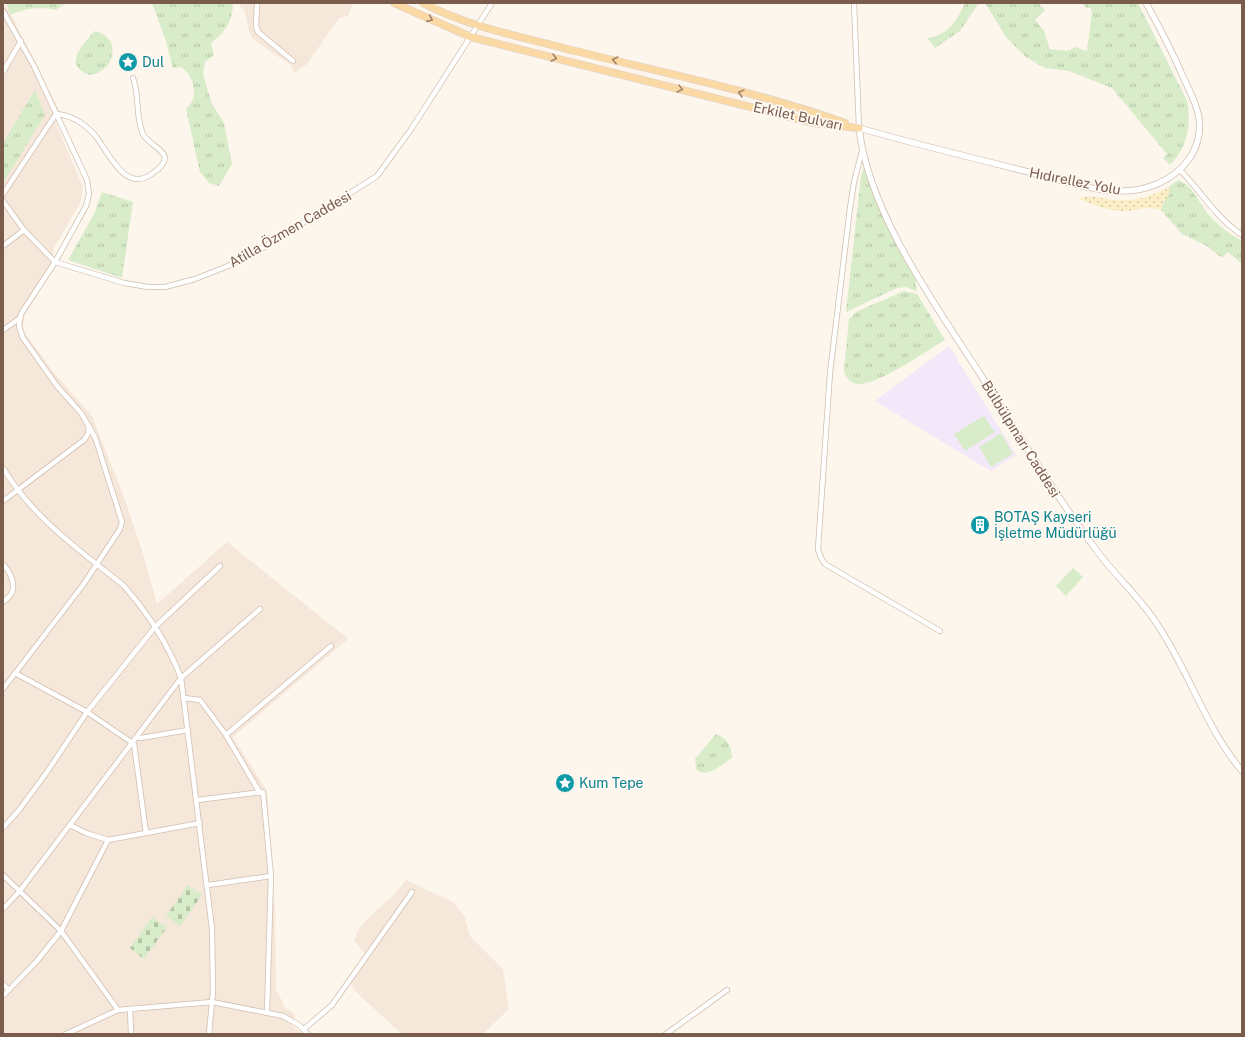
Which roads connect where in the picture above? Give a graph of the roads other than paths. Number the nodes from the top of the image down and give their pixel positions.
1 (252, 3) edge
2 (257, 3) edge
3 (394, 3) edge
4 (423, 3) edge
5 (492, 3) edge
6 (854, 3) edge
7 (1146, 3) edge
8 (3, 11) edge
9 (478, 26) junction
10 (471, 37) junction
11 (21, 41) junction
12 (293, 61) dead end
13 (3, 72) edge
14 (133, 78) dead end
15 (56, 114) junction
16 (859, 128) junction
17 (862, 151) junction
18 (1180, 170) junction
19 (3, 194) edge
20 (3, 201) edge
21 (24, 230) junction
22 (1242, 235) edge
23 (3, 246) edge
24 (55, 262) junction
25 (20, 318) junction
26 (3, 330) edge
27 (89, 425) junction
28 (3, 468) edge
29 (16, 490) junction
30 (3, 501) edge
31 (3, 564) edge
32 (97, 564) junction
33 (220, 566) dead end
34 (3, 602) edge
35 (260, 610) dead end
36 (155, 627) junction
37 (940, 631) dead end
38 (331, 646) dead end
39 (15, 673) junction
40 (181, 678) junction
41 (3, 680) edge
42 (10, 680) junction
43 (3, 689) edge
44 (184, 698) junction
45 (87, 712) junction
46 (188, 730) junction
47 (226, 735) junction
48 (137, 737) junction
49 (133, 742) junction
50 (1242, 771) edge
51 (260, 793) junction
52 (197, 800) junction
53 (200, 823) junction
54 (70, 825) junction
55 (3, 828) edge
56 (146, 833) junction
57 (108, 840) junction
58 (3, 875) edge
59 (271, 876) junction
60 (208, 885) junction
61 (19, 892) junction
62 (412, 892) dead end
63 (3, 909) edge
64 (61, 932) junction
65 (3, 984) edge
66 (9, 990) junction
67 (727, 990) dead end
68 (3, 996) edge
69 (212, 1002) junction
70 (130, 1009) junction
71 (118, 1010) junction
72 (267, 1013) junction
73 (304, 1029) junction
74 (66, 1034) edge
75 (131, 1034) edge
76 (208, 1034) edge
77 (308, 1034) edge
78 (666, 1034) edge

1 - 2 street
2 - 12 street
3 -> 10 main road, Erkilet Bulvarı
4 - 9 main road, Erkilet Bulvarı
5 - 9 street, Atilla Özmen Caddesi
6 - 16 street
7 - 18 street, Hıdırellez Yolu
8 - 11 street
9 - 10 street, Atilla Özmen Caddesi
16 -> 9 main road, Erkilet Bulvarı
10 -> 16 main road, Erkilet Bulvarı
10 - 24 street, Atilla Özmen Caddesi
11 - 13 street
11 - 15 street
14 - 15 street
15 - 19 street
15 - 24 street
16 - 17 street, Bülbülpınarı Caddesi
16 - 18 street, Hıdırellez Yolu
17 - 37 street
17 - 50 street, Bülbülpınarı Caddesi
18 - 22 street
20 - 21 street, Atilla Özmen Caddesi
21 - 23 street
21 - 24 street, Atilla Özmen Caddesi
24 - 25 street
25 - 26 street
25 - 27 street
27 - 29 street
27 - 32 street
28 - 29 street
29 - 30 street
29 - 32 street
31 - 34 street
32 - 36 street
32 - 39 street
33 - 36 street
35 - 40 street
36 - 40 street
36 - 45 street
38 - 47 street
39 - 42 street
39 - 45 street
40 - 44 street
40 - 48 street
41 - 42 street
42 - 43 street
44 - 46 street
44 - 47 street
45 - 49 street
45 - 55 street
46 - 48 street
46 - 52 street
47 - 51 street
48 - 49 street
49 - 54 street
49 - 56 street
51 - 52 street
51 - 59 street
52 - 53 street
53 - 56 street
53 - 60 street
54 - 57 street
54 - 61 street
56 - 57 street
57 - 64 street
58 - 61 street
59 - 60 street
59 - 72 street
60 - 69 street
61 - 63 street
61 - 64 street
62 - 73 street
64 - 66 street
64 - 71 street
65 - 66 street
66 - 68 street
67 - 78 street
69 - 70 street
69 - 72 street
69 - 76 street
70 - 71 street
70 - 75 street
71 - 74 street
72 - 73 street
73 - 77 street

